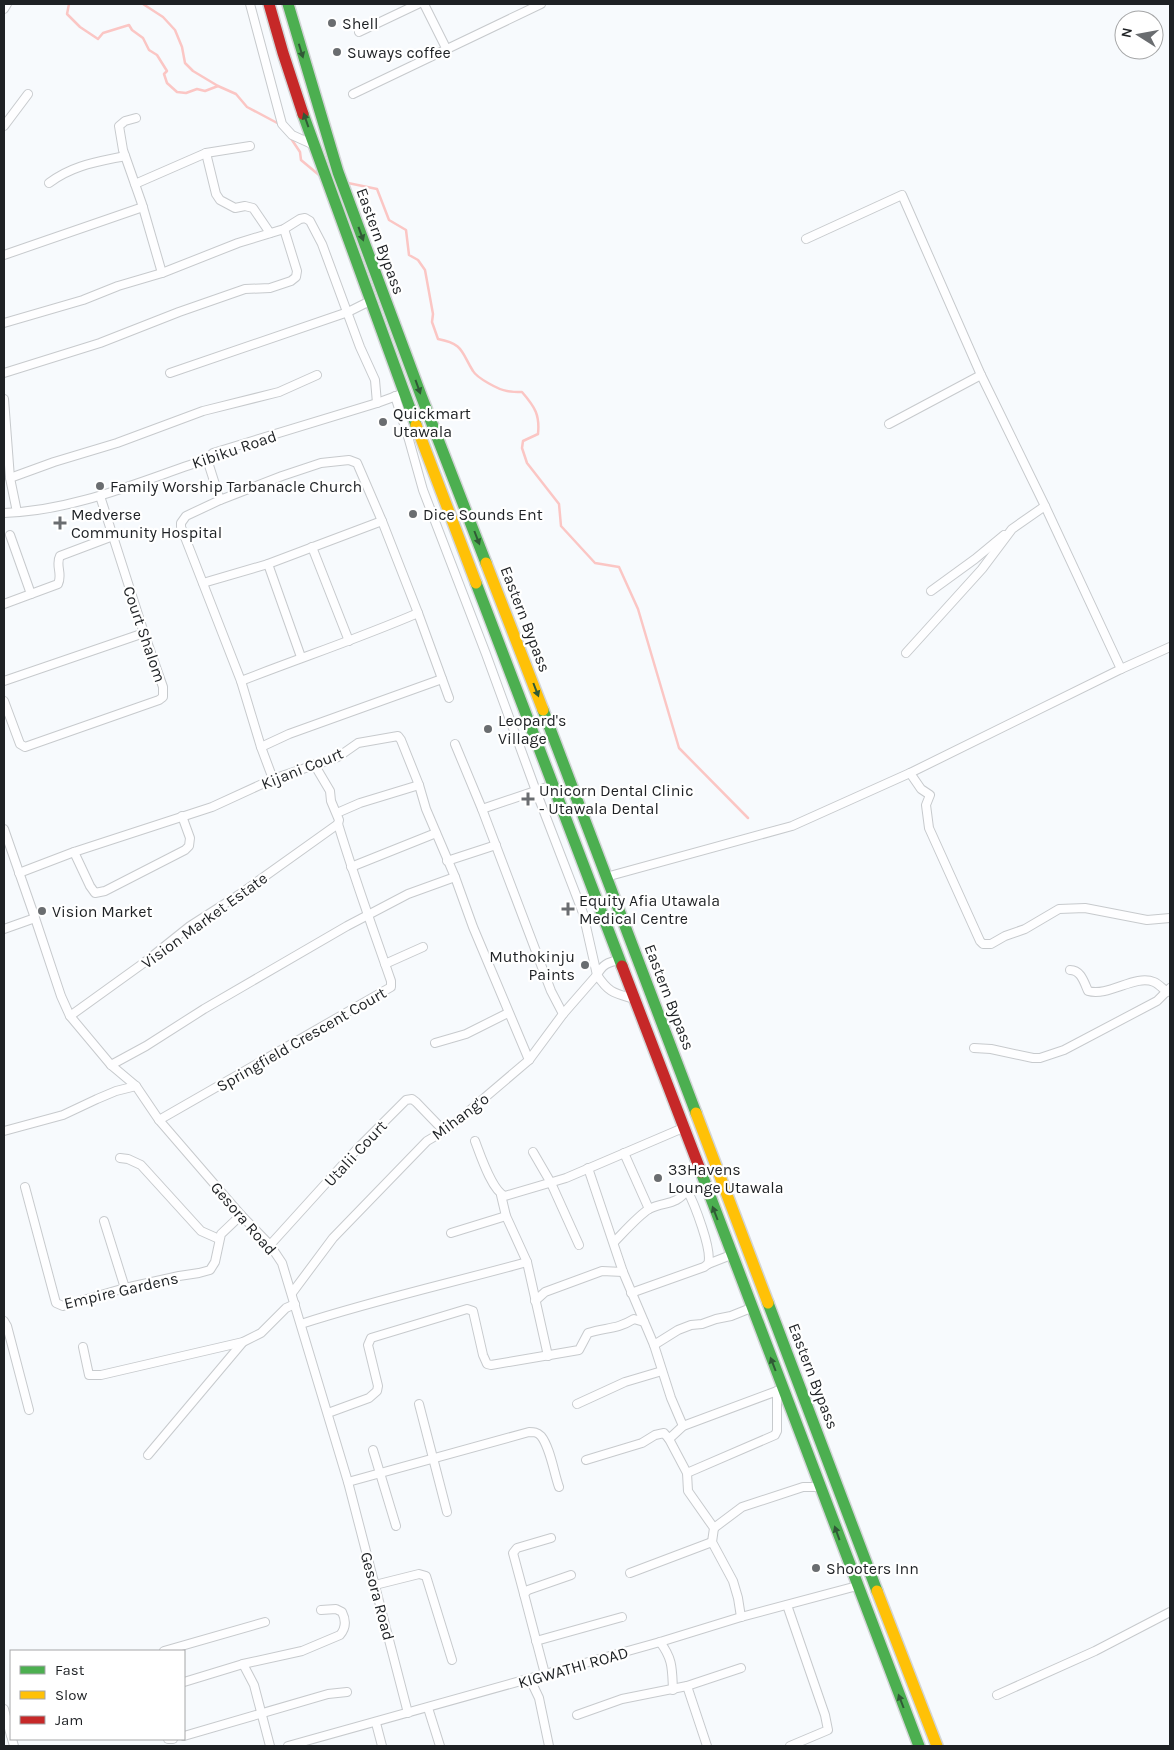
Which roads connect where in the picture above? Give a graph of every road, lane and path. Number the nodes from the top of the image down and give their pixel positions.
1 (8, 4) edge
2 (250, 4) edge
3 (269, 4) edge
4 (288, 4) edge
5 (418, 4) edge
6 (424, 4) edge
7 (541, 4) edge
8 (4, 9) edge
9 (359, 32) dead end
10 (446, 48) junction
11 (28, 94) dead end
12 (353, 94) dead end
13 (136, 118) dead end
14 (4, 126) edge
15 (314, 145) junction
16 (250, 146) dead end
17 (206, 154) junction
18 (125, 156) junction
19 (49, 183) dead end
20 (135, 184) junction
21 (143, 207) junction
22 (284, 229) junction
23 (270, 233) junction
24 (806, 239) dead end
25 (4, 255) edge
26 (162, 273) junction
27 (372, 300) junction
28 (348, 312) junction
29 (4, 323) edge
30 (4, 373) edge
31 (170, 373) dead end
32 (981, 375) junction
33 (317, 376) dead end
34 (400, 394) junction
35 (4, 399) edge
36 (377, 404) junction
37 (889, 424) dead end
38 (207, 459) junction
39 (10, 478) junction
40 (100, 496) junction
41 (220, 500) junction
42 (1045, 506) junction
43 (17, 512) junction
44 (4, 513) edge
45 (382, 520) junction
46 (454, 525) junction
47 (1012, 529) junction
48 (438, 532) junction
49 (10, 535) dead end
50 (113, 536) junction
51 (312, 547) junction
52 (268, 564) junction
53 (203, 583) junction
54 (931, 591) dead end
55 (31, 594) junction
56 (4, 604) edge
57 (418, 613) junction
58 (144, 633) junction
59 (514, 635) junction
60 (349, 641) junction
61 (498, 642) junction
62 (1170, 647) edge
63 (906, 653) dead end
64 (301, 657) junction
65 (1121, 669) junction
66 (442, 679) junction
67 (4, 681) edge
68 (241, 681) junction
69 (517, 692) junction
70 (449, 698) dead end
71 (502, 699) junction
72 (4, 701) edge
73 (455, 744) dead end
74 (261, 747) junction
75 (314, 764) junction
76 (910, 773) junction
77 (273, 779) junction
78 (419, 785) junction
79 (553, 785) junction
80 (536, 791) junction
81 (482, 809) junction
82 (337, 813) junction
83 (182, 816) junction
84 (338, 824) junction
85 (4, 829) edge
86 (436, 833) junction
87 (496, 845) junction
88 (74, 852) junction
89 (447, 861) junction
90 (351, 867) junction
91 (19, 873) junction
92 (455, 876) junction
93 (606, 877) junction
94 (599, 907) junction
95 (583, 913) junction
96 (369, 916) junction
97 (36, 918) junction
98 (1170, 918) edge
99 (4, 929) edge
100 (423, 947) dead end
101 (619, 960) junction
102 (385, 964) junction
103 (1070, 970) dead end
104 (597, 975) junction
105 (1169, 990) edge
106 (634, 999) junction
107 (508, 1013) junction
108 (563, 1014) junction
109 (70, 1016) junction
110 (435, 1044) dead end
111 (974, 1048) dead end
112 (529, 1060) junction
113 (111, 1065) junction
114 (136, 1086) junction
115 (159, 1120) junction
116 (683, 1128) junction
117 (4, 1131) edge
118 (444, 1131) junction
119 (475, 1141) dead end
120 (533, 1152) dead end
121 (624, 1153) junction
122 (120, 1158) dead end
123 (588, 1168) junction
124 (551, 1183) junction
125 (25, 1187) dead end
126 (501, 1195) junction
127 (649, 1209) junction
128 (241, 1215) junction
129 (506, 1216) junction
130 (104, 1222) dead end
131 (451, 1233) dead end
132 (219, 1239) junction
133 (614, 1242) junction
134 (270, 1245) junction
135 (579, 1245) dead end
136 (731, 1255) junction
137 (527, 1262) junction
138 (708, 1264) junction
139 (623, 1272) junction
140 (125, 1288) junction
141 (292, 1293) junction
142 (631, 1293) junction
143 (535, 1301) junction
144 (295, 1304) junction
145 (751, 1308) junction
146 (4, 1321) edge
147 (644, 1322) junction
148 (301, 1324) junction
149 (243, 1342) junction
150 (654, 1345) junction
151 (83, 1347) dead end
152 (548, 1356) junction
153 (662, 1371) junction
154 (781, 1393) junction
155 (420, 1404) dead end
156 (577, 1404) dead end
157 (29, 1410) dead end
158 (328, 1414) junction
159 (683, 1426) junction
160 (669, 1439) junction
161 (373, 1450) dead end
162 (148, 1455) dead end
163 (434, 1458) junction
164 (586, 1460) dead end
165 (687, 1473) junction
166 (380, 1474) junction
167 (348, 1482) junction
168 (559, 1487) dead end
169 (820, 1487) junction
170 (447, 1512) dead end
171 (396, 1526) dead end
172 (714, 1528) junction
173 (551, 1538) dead end
174 (712, 1542) junction
175 (630, 1573) dead end
176 (571, 1575) dead end
177 (375, 1585) junction
178 (857, 1586) junction
179 (524, 1594) junction
180 (787, 1605) junction
181 (321, 1610) dead end
182 (1170, 1612) edge
183 (622, 1617) dead end
184 (741, 1617) junction
185 (265, 1622) dead end
186 (536, 1641) junction
187 (660, 1642) junction
188 (167, 1650) edge
189 (452, 1660) dead end
190 (243, 1664) junction
191 (741, 1668) dead end
192 (545, 1674) junction
193 (530, 1679) junction
194 (185, 1682) edge
195 (687, 1686) junction
196 (673, 1690) junction
197 (347, 1692) dead end
198 (997, 1694) dead end
199 (428, 1708) junction
200 (4, 1709) edge
201 (262, 1713) junction
202 (408, 1713) junction
203 (577, 1715) dead end
204 (376, 1723) junction
205 (10, 1731) edge
206 (185, 1736) edge
207 (270, 1746) edge
208 (288, 1746) edge
209 (382, 1746) edge
210 (440, 1746) edge
211 (549, 1746) edge
212 (707, 1746) edge
213 (790, 1746) edge
214 (919, 1746) edge
215 (937, 1746) edge

1 - 8 street
2 - 15 street
15 -> 3 main road, Eastern Bypass
4 -> 59 main road, Eastern Bypass
5 - 9 street
6 - 10 street
7 - 10 street
10 - 12 street
11 - 14 street
13 - 18 street
15 - 27 main road, Eastern Bypass
16 - 17 street
17 - 20 street
17 - 23 street
18 - 19 street
18 - 20 street
20 - 21 street
21 - 25 street
21 - 26 street
22 - 23 street
22 - 28 street
22 - 30 street
23 - 26 street
24 - 32 street
26 - 29 street
27 - 28 street
27 - 34 main road, Eastern Bypass
28 - 31 street
28 - 36 street
32 - 37 street
32 - 42 street
33 - 39 street
34 - 36 street, Kibiku Road
34 - 46 main road, Eastern Bypass
34 - 48 street
35 - 39 street
36 - 38 street, Kibiku Road
38 - 40 street, Kibiku Road
38 - 41 street
39 - 43 street
40 - 43 street, Kibiku Road
40 - 50 street, Court Shalom
41 - 45 street
41 - 53 street
42 - 47 street
42 - 65 street
43 - 44 street, Kibiku Road
45 - 51 street
45 - 57 street
46 - 48 street
46 - 61 main road, Eastern Bypass
47 - 54 street
47 - 63 street
48 - 71 street
49 - 55 street
50 - 55 street
50 - 58 street, Court Shalom
51 - 52 street
51 - 60 street
52 - 53 street
52 - 64 street
53 - 68 street
55 - 56 street
57 - 60 street
57 - 66 street
58 - 67 street
58 - 72 street, Court Shalom
59 - 61 main road
59 -> 93 main road, Eastern Bypass
60 - 64 street
61 - 69 main road, Eastern Bypass
62 - 65 street
64 - 68 street
65 - 76 street
66 - 70 street
66 - 74 street
68 - 74 street
69 - 71 street
69 - 79 main road, Eastern Bypass
71 - 80 street
73 - 81 street
74 - 77 street
75 - 77 street, Kijani Court
75 - 78 street, Kijani Court
75 - 82 street, Springfield Crescent Court
76 - 93 street
76 - 98 street
77 - 83 street, Kijani Court
78 - 82 street
78 - 86 street, Kijani Court
79 - 80 street
79 - 94 main road, Eastern Bypass
80 - 81 street
80 - 95 street
81 - 87 street
82 - 84 street, Springfield Crescent Court
83 - 88 street, Kijani Court
83 - 88 street
84 - 90 street, Springfield Crescent Court
84 - 109 street, Vision Market Estate
85 - 91 street, Gesora Road
86 - 89 street, Kijani Court
86 - 90 street
87 - 89 street
87 - 108 street
88 - 91 street, Kijani Court
89 - 92 street, Kijani Court
90 - 96 street, Springfield Crescent Court
91 - 97 street, Gesora Road
92 - 96 street
92 - 107 street, Kijani Court
93 - 215 main road, Eastern Bypass
94 - 95 street
94 - 101 main road, Eastern Bypass
95 - 104 street
96 - 102 street, Springfield Crescent Court
96 - 113 street
97 - 99 street
97 - 109 street, Gesora Road
100 - 102 street
101 - 104 street, Mihang'o
101 - 106 main road, Eastern Bypass
102 - 115 street, Springfield Crescent Court
103 - 105 street
104 - 106 street
104 - 108 street, Mihang'o
105 - 111 street
106 - 116 main road, Eastern Bypass
107 - 110 street
107 - 112 street, Kijani Court
108 - 112 street, Mihang'o
109 - 113 street, Gesora Road
112 - 118 street, Mihang'o
113 - 114 street, Gesora Road
114 - 115 street, Gesora Road
114 - 117 street
115 - 128 street, Gesora Road
116 - 121 street
136 -> 116 main road, Eastern Bypass
118 - 134 street, Utalii Court
118 - 141 street, Mihang'o
119 - 126 street
120 - 124 street
121 - 123 street
121 - 127 street
122 - 132 street
123 - 124 street
123 - 133 street
124 - 126 street
124 - 135 street
125 - 140 street, Empire Gardens
126 - 129 street
127 - 133 street
127 - 138 street
128 - 132 street, Empire Gardens
128 - 134 street, Gesora Road
129 - 131 street
129 - 137 street
130 - 140 street
132 - 140 street, Empire Gardens
133 - 139 street
134 - 141 street, Gesora Road
136 - 138 street
136 - 145 main road, Eastern Bypass
137 - 143 street
137 - 148 street
138 - 142 street
139 - 142 street
139 - 143 street
141 - 144 street, Gesora Road
142 - 147 street
143 - 152 street
144 - 148 street, Gesora Road
144 - 149 street
145 - 150 street
154 -> 145 main road, Eastern Bypass
146 - 157 street
147 - 150 street
147 - 152 street
148 - 158 street, Gesora Road
149 - 151 street
149 - 162 street
150 - 153 street
152 - 158 street
153 - 156 street
153 - 159 street
154 - 159 street
154 - 165 street
154 - 169 main road, Eastern Bypass
155 - 163 street
158 - 167 street, Gesora Road
159 - 160 street
160 - 164 street
160 - 165 street
161 - 166 street
163 - 166 street
163 - 168 street
163 - 170 street
165 - 172 street
166 - 167 street
166 - 171 street
167 - 177 street, Gesora Road
169 - 172 street
178 -> 169 main road, Eastern Bypass
172 - 174 street
173 - 179 street
174 - 175 street
174 - 184 street
176 - 179 street
177 - 189 street
177 - 202 street, Gesora Road
178 - 180 street, KIGWATHI ROAD
214 -> 178 main road, Eastern Bypass
179 - 186 street
180 - 184 street, KIGWATHI ROAD
180 - 213 street
181 - 190 street
182 - 198 street
183 - 186 street
184 - 187 street, KIGWATHI ROAD
185 - 188 street
186 - 192 street
187 - 192 street, KIGWATHI ROAD
187 - 196 street
190 - 194 street
190 - 201 street
191 - 195 street
192 - 193 street, KIGWATHI ROAD
193 - 199 street, KIGWATHI ROAD
193 - 211 street
195 - 196 street
195 - 212 street
196 - 203 street
197 - 201 street
199 - 202 street, KIGWATHI ROAD
199 - 210 street
200 - 205 street
201 - 206 street
201 - 207 street
202 - 204 street, KIGWATHI ROAD
204 - 208 street, KIGWATHI ROAD
204 - 209 street

